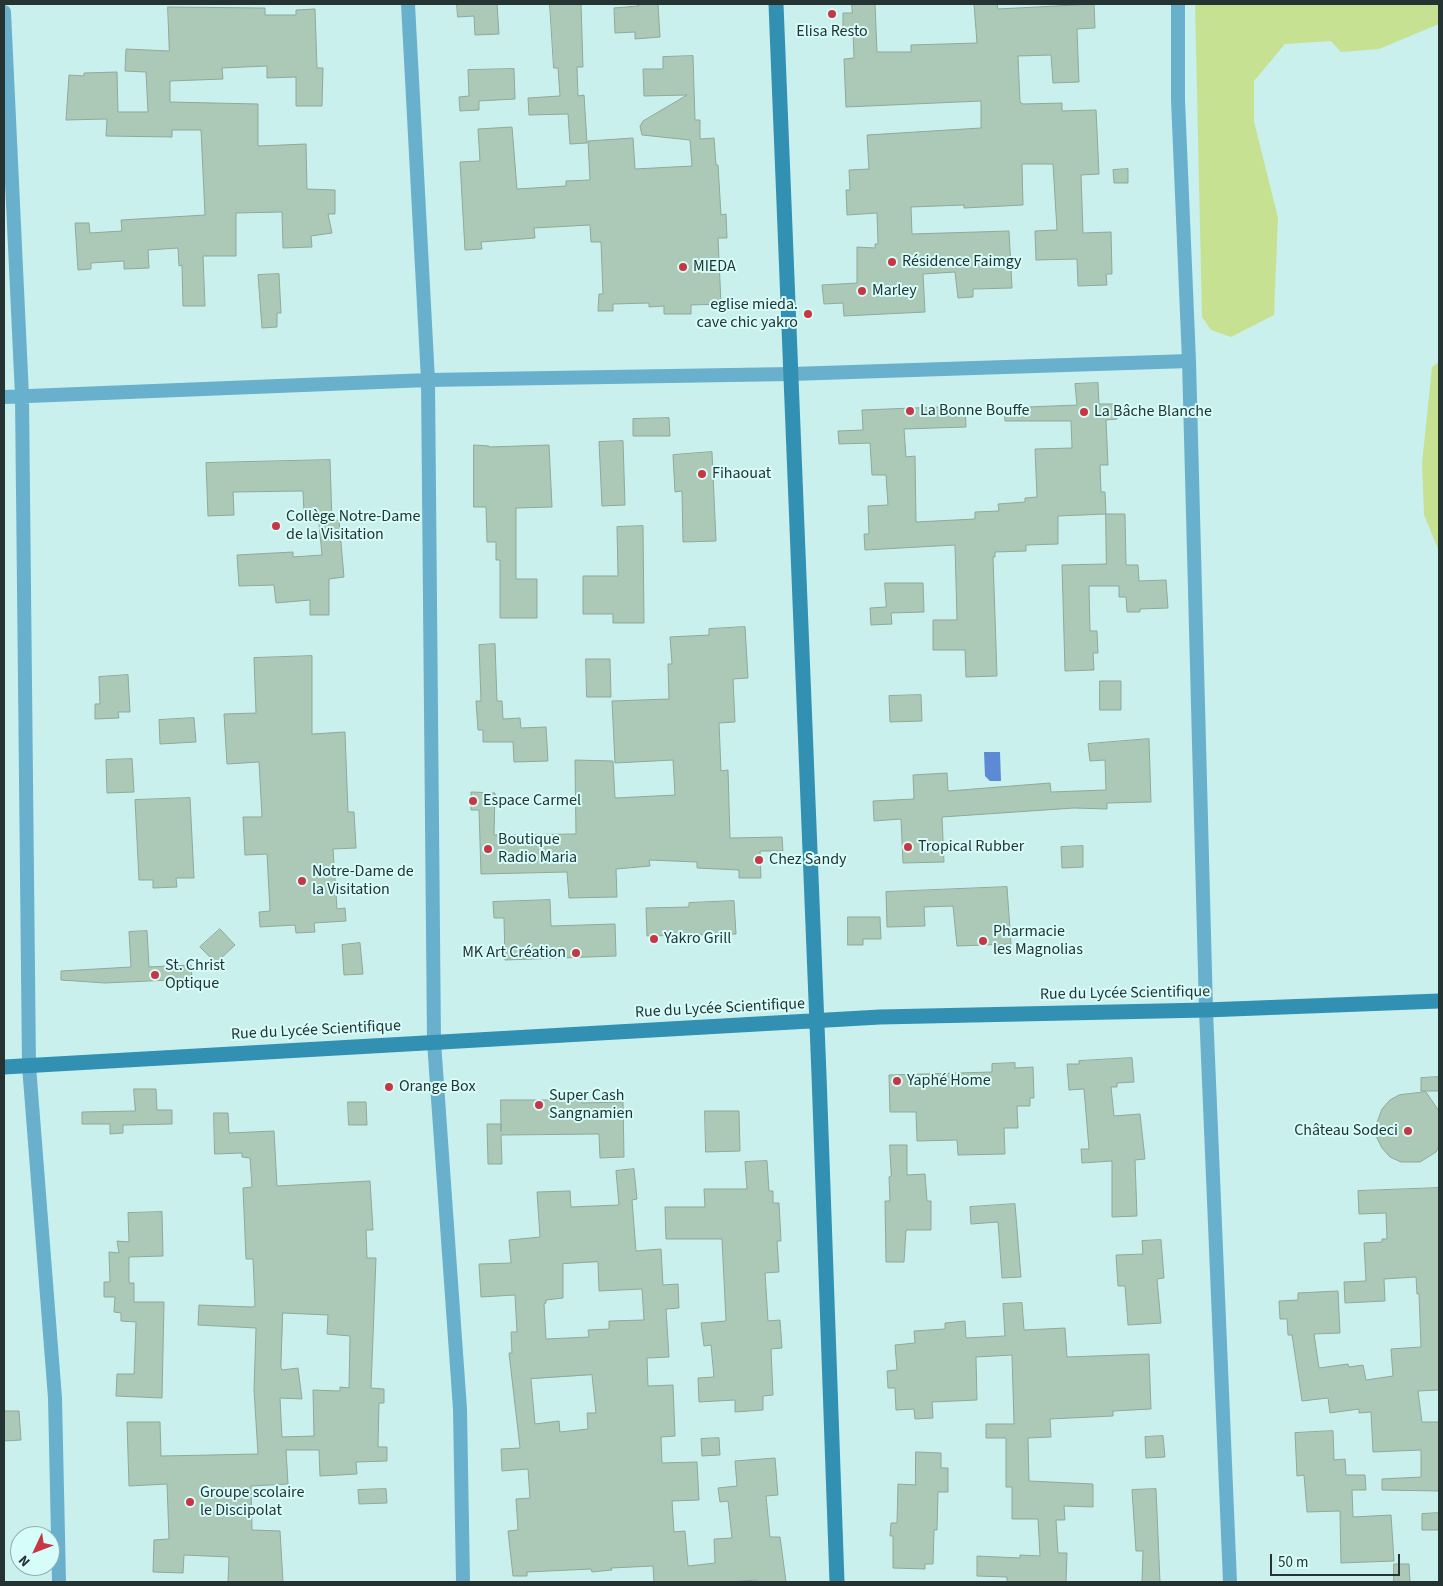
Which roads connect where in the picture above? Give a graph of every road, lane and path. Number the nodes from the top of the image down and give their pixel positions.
1 (408, 4) edge
2 (776, 4) edge
3 (1178, 4) edge
4 (4, 12) edge
5 (1190, 361) junction
6 (791, 374) junction
7 (428, 380) junction
8 (22, 396) junction
9 (4, 397) edge
10 (1439, 1001) edge
11 (1206, 1010) junction
12 (817, 1021) junction
13 (434, 1042) junction
14 (29, 1066) junction
15 (4, 1067) edge
16 (59, 1582) edge
17 (463, 1582) edge
18 (837, 1582) edge
19 (1230, 1582) edge

1 - 7 street
2 - 6 street
3 - 5 street
4 - 8 street
5 - 6 street
5 - 11 street
6 - 7 street
6 - 12 street
7 - 8 street
7 - 13 street
8 - 9 street
8 - 14 street
10 - 11 street, Rue du Lycée Scientifique
11 - 12 street, Rue du Lycée Scientifique
11 - 19 street
12 - 13 street, Rue du Lycée Scientifique
12 - 18 street
13 - 14 street, Rue du Lycée Scientifique
13 - 17 street
14 - 15 street, Rue du Lycée Scientifique
14 - 16 street

